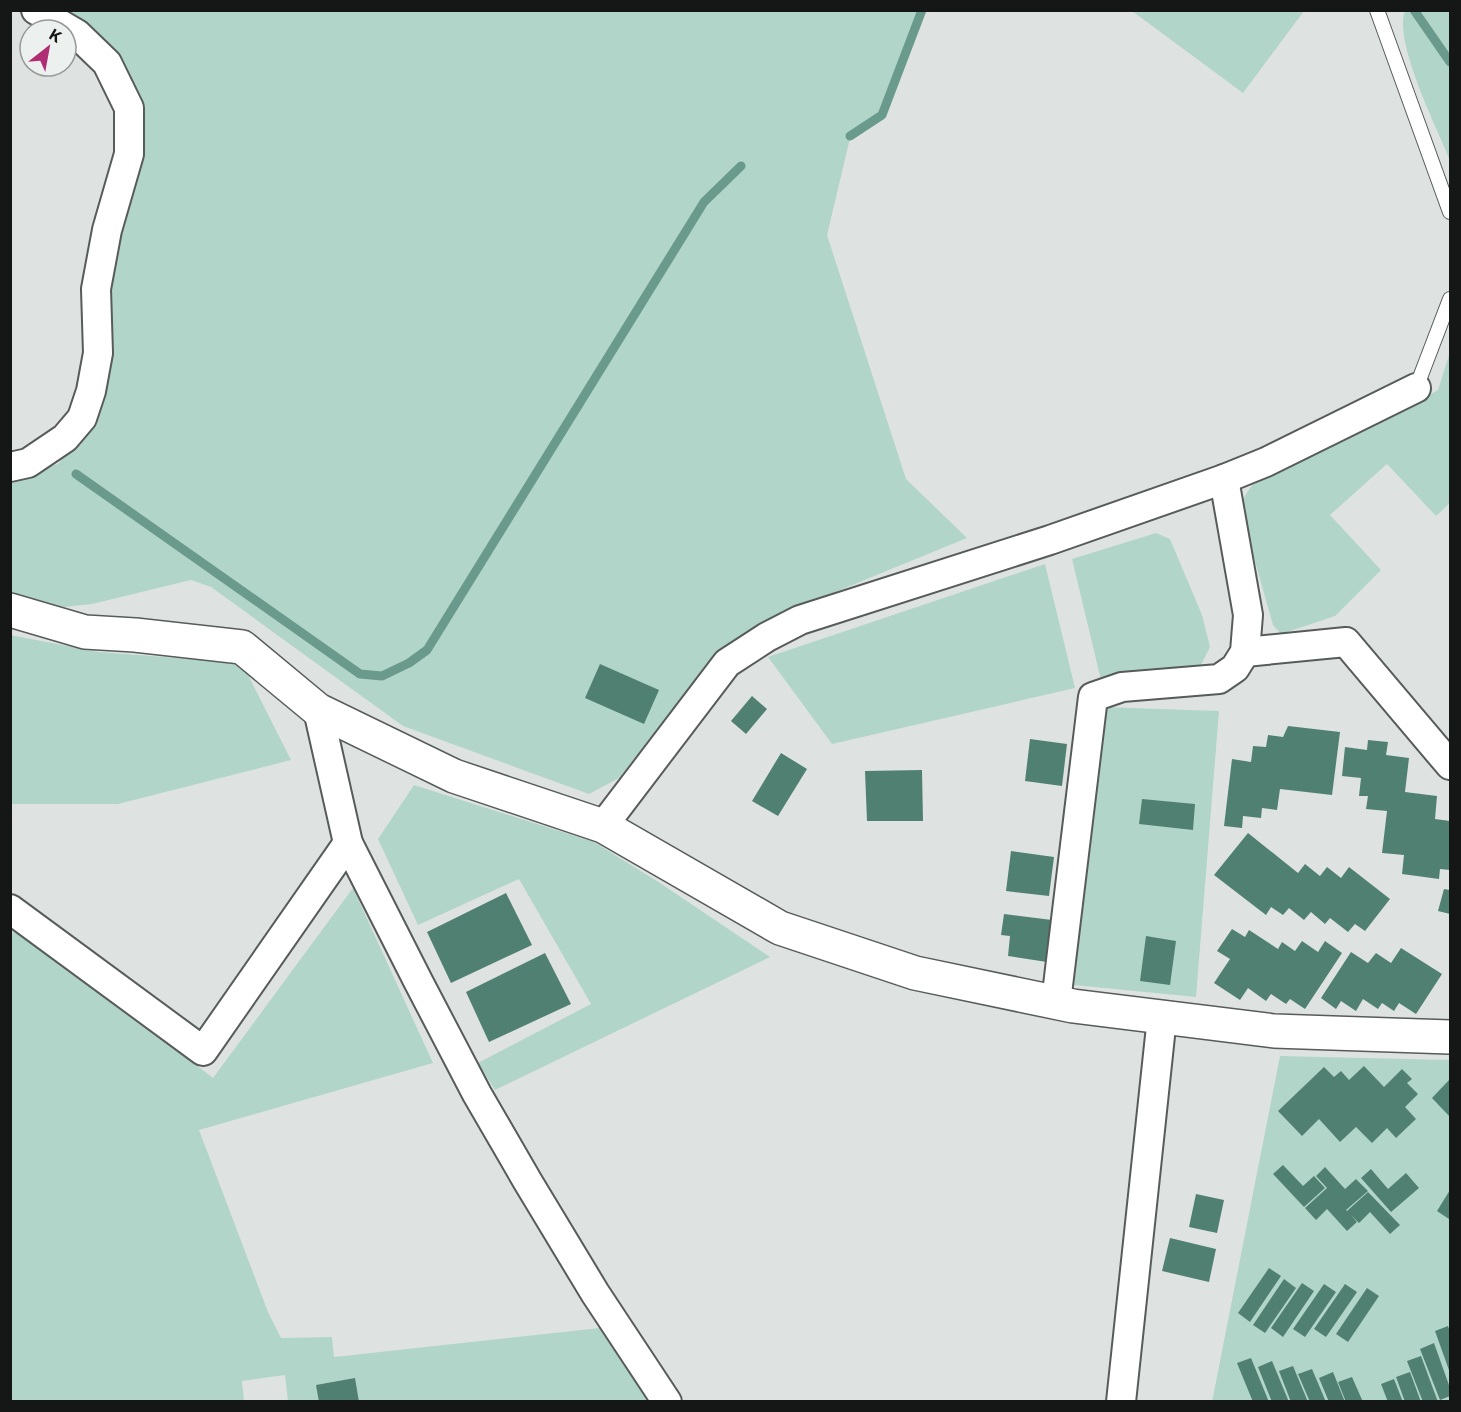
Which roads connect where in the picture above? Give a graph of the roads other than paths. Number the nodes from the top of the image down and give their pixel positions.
1 (36, 10) edge
2 (1377, 10) edge
3 (1450, 212) edge
4 (1450, 300) edge
5 (1416, 388) joint
6 (10, 467) edge
7 (1224, 479) junction
8 (10, 610) edge
9 (1245, 652) junction
10 (318, 710) junction
11 (1450, 764) edge
12 (603, 826) junction
13 (348, 843) junction
14 (10, 909) edge
15 (1056, 1002) junction
16 (1162, 1017) junction
17 (1450, 1037) edge
18 (667, 1401) edge
19 (1121, 1401) edge

1 - 6 street
2 - 3 lane
4 - 5 lane
5 - 7 street
7 - 9 street
7 - 12 street
8 - 10 street
9 - 11 street
9 - 15 street
10 - 12 street
10 - 13 street
12 - 15 street
13 - 14 street
13 - 18 street
15 - 16 street
16 - 17 street
16 - 19 street

